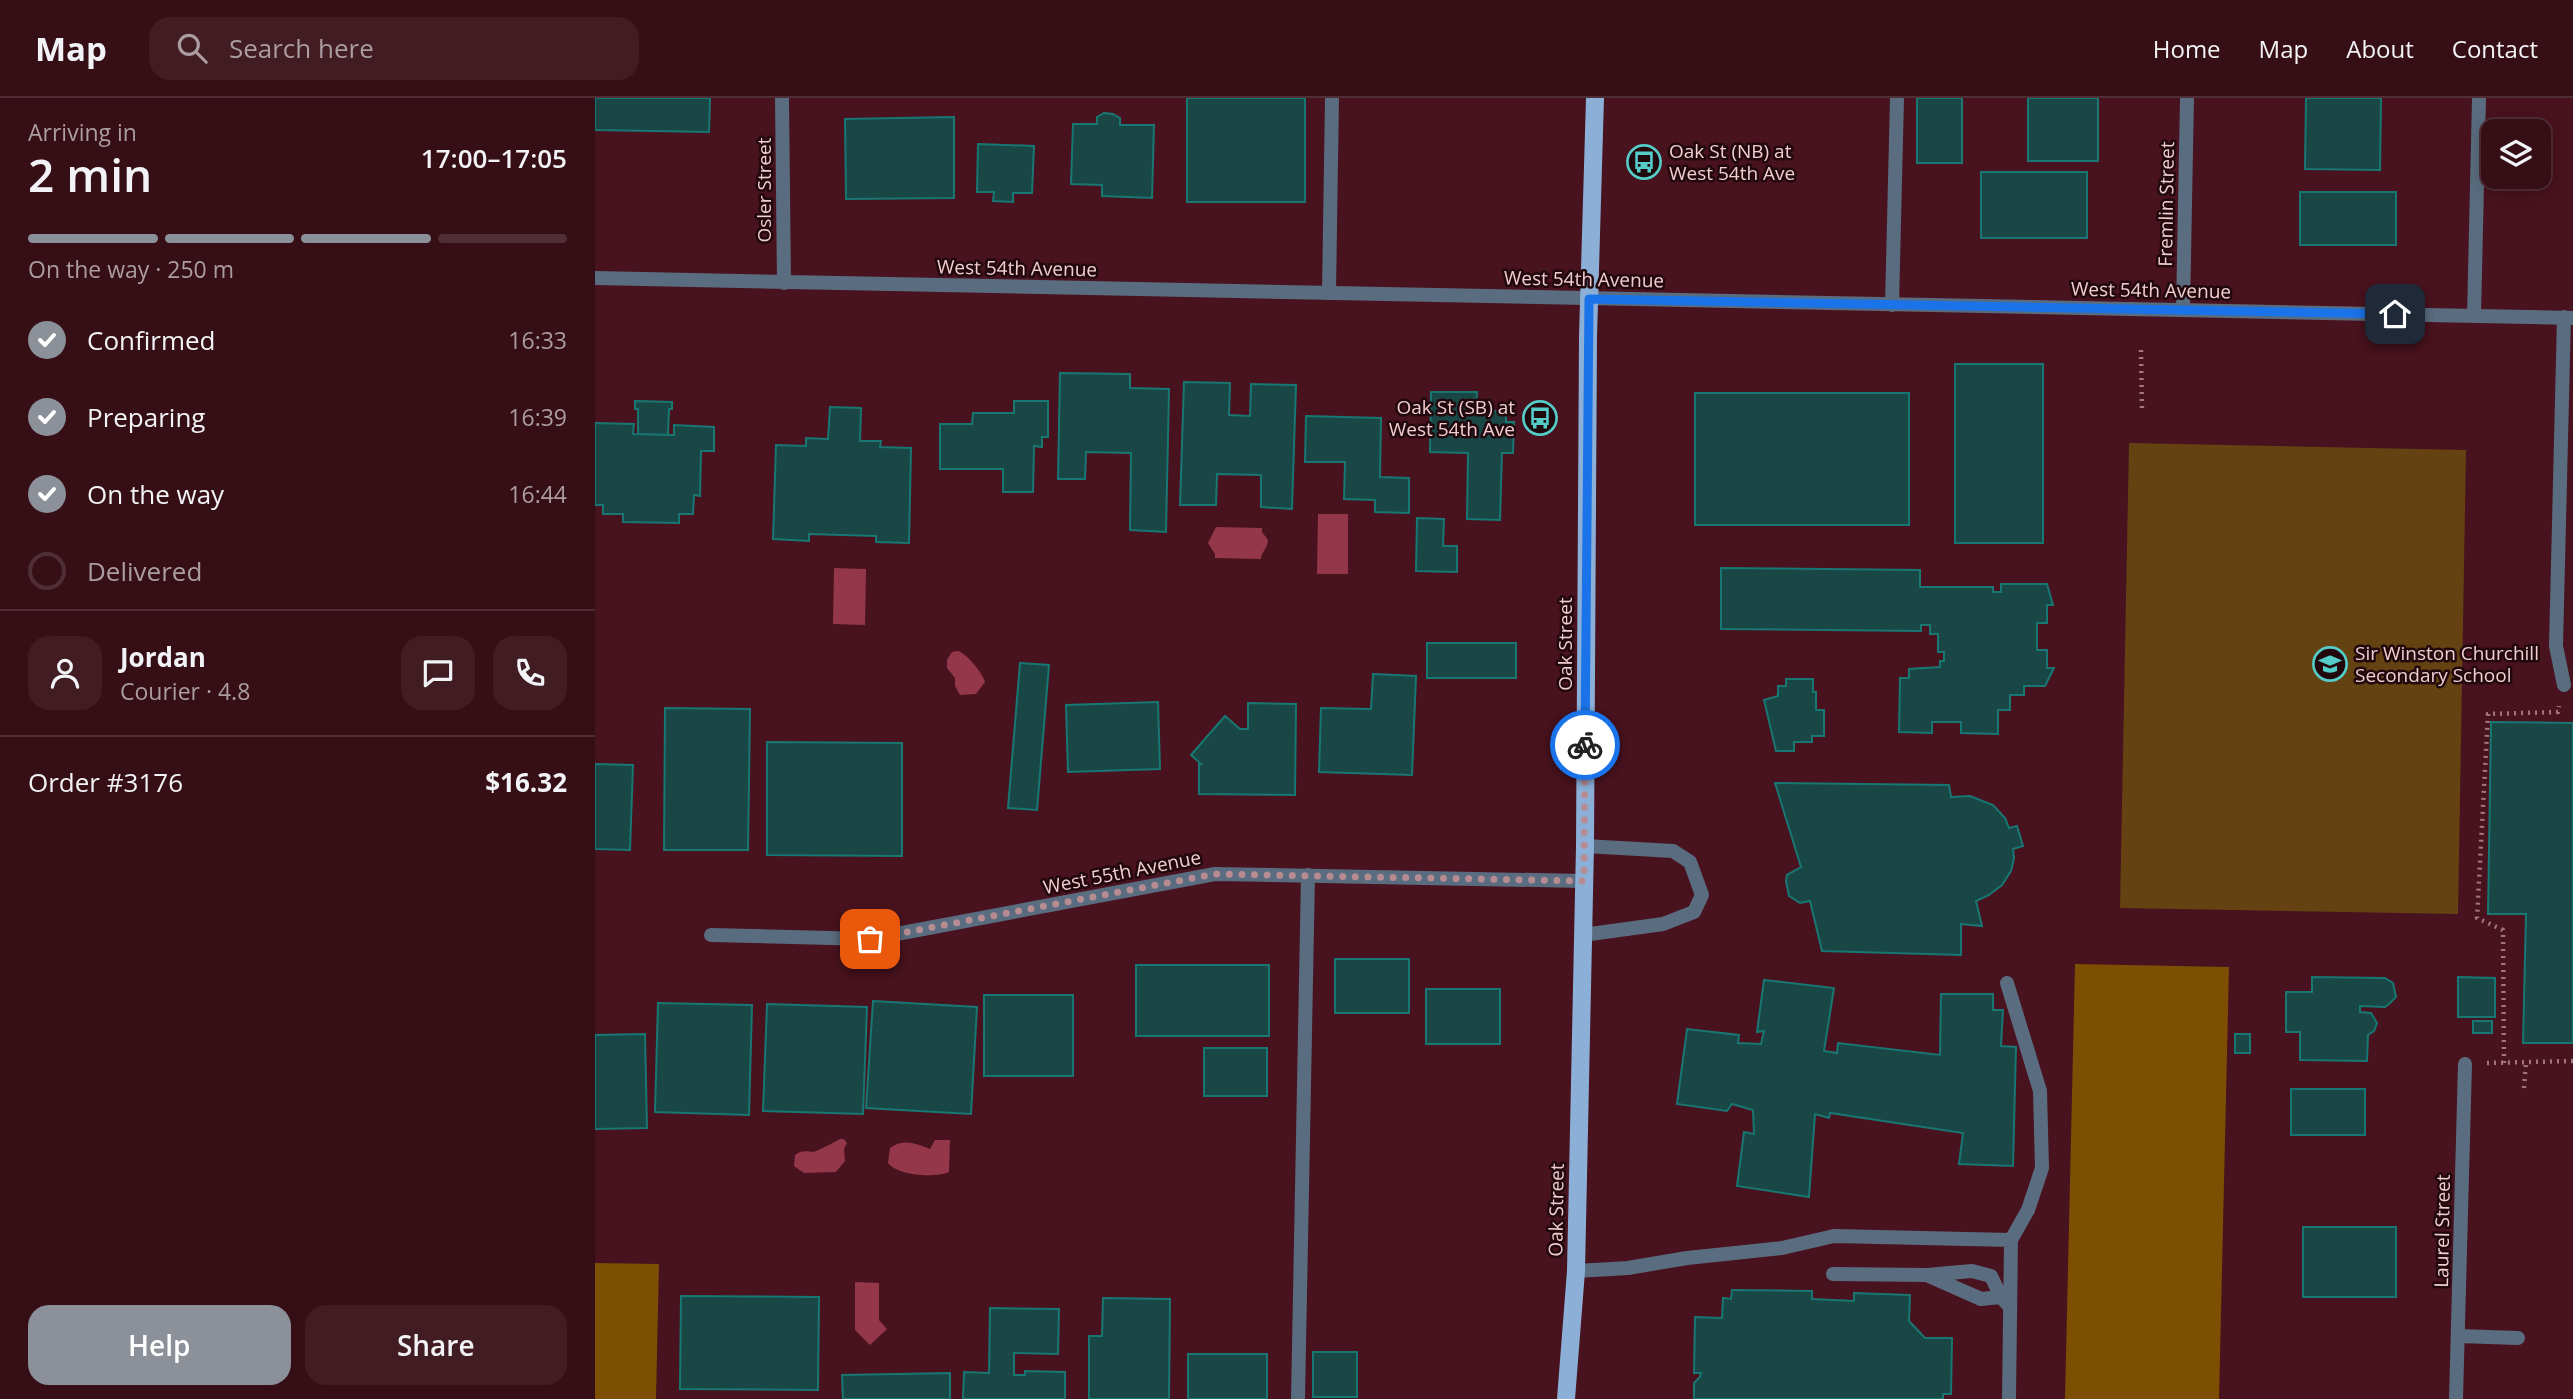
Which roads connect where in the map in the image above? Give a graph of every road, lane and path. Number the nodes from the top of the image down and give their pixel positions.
1 (782, 98) edge
2 (1332, 98) edge
3 (1595, 98) edge
4 (1897, 98) edge
5 (2187, 98) edge
6 (2479, 98) edge
7 (595, 278) edge
8 (783, 283) junction
9 (1329, 293) junction
10 (1589, 299) junction
11 (1892, 304) junction
12 (2182, 310) junction
13 (2475, 316) junction
14 (2568, 318) edge
15 (2141, 349) dead end
16 (2142, 412) dead end
17 (2564, 685) joint
18 (1585, 846) junction
19 (1308, 875) junction
20 (1584, 881) junction
21 (711, 935) dead end
22 (1583, 935) junction
23 (2007, 983) dead end
24 (2573, 1061) edge
25 (2526, 1062) junction
26 (2504, 1063) junction
27 (2465, 1064) joint
28 (2524, 1088) dead end
29 (2011, 1240) junction
30 (1576, 1271) junction
31 (1833, 1274) dead end
32 (1927, 1275) junction
33 (2005, 1302) junction
34 (2458, 1336) junction
35 (2518, 1338) dead end
36 (1298, 1399) edge
37 (1566, 1399) edge
38 (2009, 1399) edge
39 (2456, 1399) edge

1 - 8 street, Osler Street
2 - 9 street
3 - 10 main road, Oak Street
4 - 11 street
5 - 12 street, Fremlin Street
6 - 13 street
7 - 8 street, West 54th Avenue
8 - 9 street, West 54th Avenue
9 - 10 street, West 54th Avenue
10 - 11 street, West 54th Avenue
10 - 18 main road, Oak Street
11 - 12 street, West 54th Avenue
12 - 13 street, West 54th Avenue
13 - 14 street, West 54th Avenue
14 - 17 street
15 - 16 path
17 - 26 path
18 - 20 main road, Oak Street
18 - 22 street
19 - 20 street, West 55th Avenue
19 - 21 street, West 55th Avenue
19 - 36 street
20 - 22 main road, Oak Street
22 - 30 main road, Oak Street
23 - 29 street
24 - 25 path
25 - 26 path
25 - 28 path
26 - 27 path
27 - 34 street, Laurel Street
29 - 30 street
29 - 33 street
30 - 37 main road, Oak Street
31 - 32 street
32 - 33 street
32 - 33 street
33 - 38 street
34 - 35 street
34 - 39 street, Laurel Street

